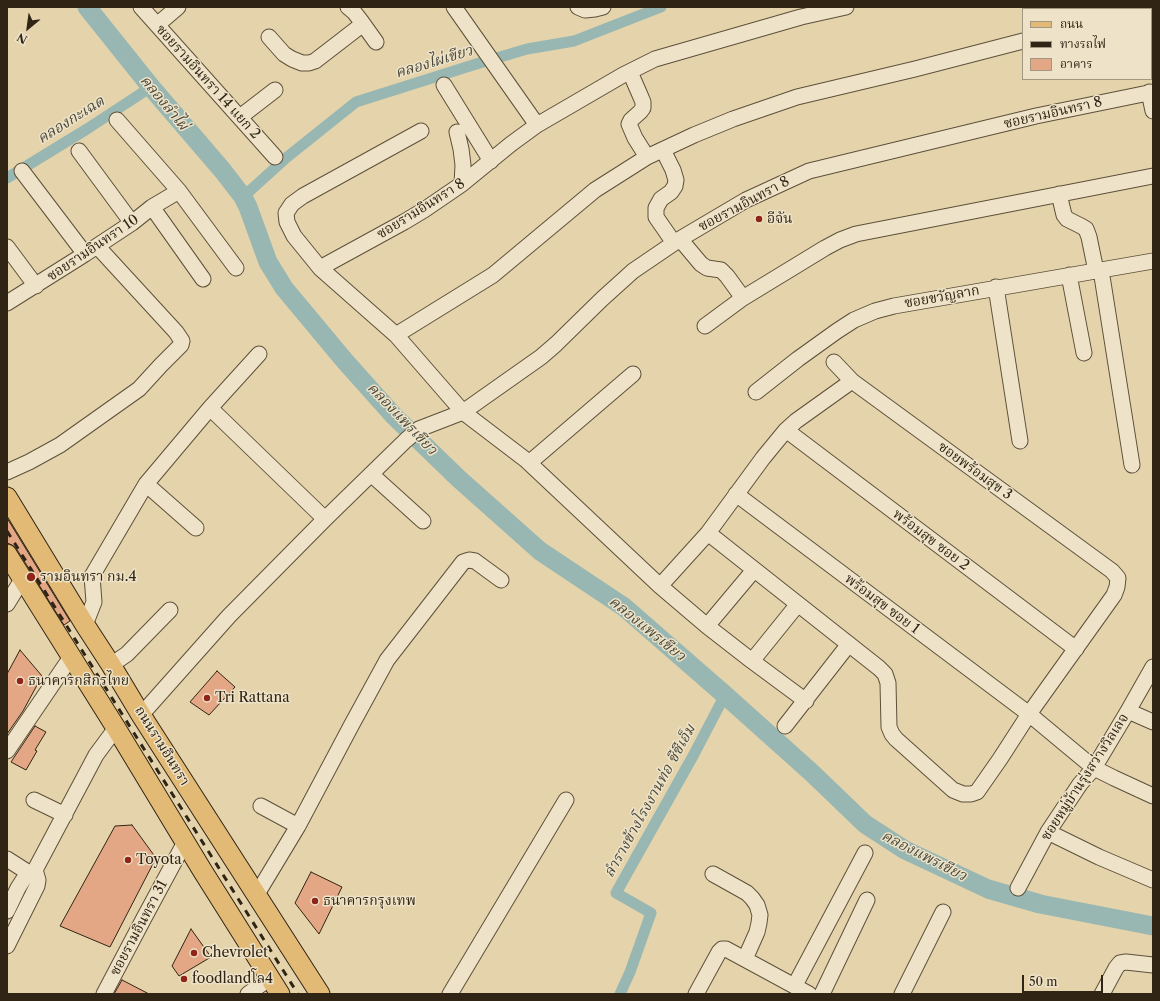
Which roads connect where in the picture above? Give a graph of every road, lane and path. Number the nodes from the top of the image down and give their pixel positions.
1 (141, 7) edge
2 (178, 7) edge
3 (348, 7) edge
4 (454, 7) edge
5 (578, 7) edge
6 (603, 7) edge
7 (846, 7) edge
8 (363, 24) junction
9 (157, 25) junction
10 (269, 37) dead end
11 (1022, 41) edge
12 (376, 42) dead end
13 (630, 72) junction
14 (444, 85) dead end
15 (275, 90) dead end
16 (1151, 92) edge
17 (1153, 111) edge
18 (240, 116) junction
19 (117, 120) dead end
20 (537, 125) junction
21 (421, 131) dead end
22 (457, 132) dead end
23 (663, 150) junction
24 (79, 151) dead end
25 (275, 157) dead end
26 (647, 157) junction
27 (491, 161) junction
28 (22, 171) dead end
29 (1153, 176) edge
30 (462, 184) junction
31 (179, 191) junction
32 (1059, 194) junction
33 (152, 208) junction
34 (132, 223) junction
35 (677, 241) junction
36 (97, 246) junction
37 (7, 247) edge
38 (85, 254) junction
39 (1153, 261) edge
40 (236, 268) dead end
41 (320, 268) junction
42 (1099, 271) junction
43 (1069, 275) junction
44 (203, 279) dead end
45 (36, 286) junction
46 (996, 288) junction
47 (743, 298) junction
48 (7, 303) edge
49 (705, 326) dead end
50 (396, 335) junction
51 (1084, 353) dead end
52 (259, 354) dead end
53 (834, 362) dead end
54 (634, 374) dead end
55 (852, 381) junction
56 (756, 392) dead end
57 (210, 408) junction
58 (463, 412) junction
59 (786, 430) junction
60 (1020, 441) dead end
61 (530, 463) junction
62 (1132, 465) dead end
63 (7, 472) edge
64 (370, 474) junction
65 (146, 484) junction
66 (736, 494) junction
67 (7, 497) edge
68 (325, 519) junction
69 (423, 521) dead end
70 (196, 528) dead end
71 (708, 533) junction
72 (7, 554) edge
73 (754, 570) junction
74 (22, 578) junction
75 (501, 580) dead end
76 (660, 586) junction
77 (7, 604) edge
78 (798, 604) junction
79 (170, 610) dead end
80 (85, 626) junction
81 (707, 626) junction
82 (849, 644) junction
83 (1076, 649) junction
84 (71, 657) junction
85 (752, 661) junction
86 (111, 665) junction
87 (1153, 667) edge
88 (806, 701) junction
89 (1128, 711) junction
90 (1029, 714) junction
91 (141, 715) junction
92 (1153, 722) edge
93 (785, 726) dead end
94 (116, 728) junction
95 (7, 751) edge
96 (1094, 768) junction
97 (1153, 796) edge
98 (34, 800) dead end
99 (566, 800) dead end
100 (261, 806) dead end
101 (65, 815) junction
102 (298, 826) junction
103 (1048, 832) junction
104 (186, 842) junction
105 (865, 853) dead end
106 (7, 859) edge
107 (32, 871) junction
108 (713, 874) dead end
109 (1153, 880) edge
110 (1018, 888) dead end
111 (256, 894) junction
112 (867, 900) dead end
113 (7, 911) edge
114 (943, 912) dead end
115 (7, 946) edge
116 (745, 959) junction
117 (1153, 965) edge
118 (270, 978) junction
119 (795, 985) junction
120 (104, 994) edge
121 (248, 994) edge
122 (280, 994) edge
123 (320, 994) edge
124 (450, 994) edge
125 (696, 994) edge
126 (809, 994) edge
127 (822, 994) edge
128 (902, 994) edge
129 (1102, 994) edge

1 - 9 street, ซอยรามอินทรา 14 แยก 2
2 - 9 street
3 - 8 street
4 - 20 street
5 - 6 street
7 - 13 street, ซอยรามอินทรา 8
8 - 10 street
8 - 12 street
9 - 18 street, ซอยรามอินทรา 14 แยก 2
11 - 23 street
13 - 20 street, ซอยรามอินทรา 8
13 - 26 street
14 - 27 street
15 - 18 street
16 - 17 street, ซอยรามอินทรา 8
16 - 35 street, ซอยรามอินทรา 8
18 - 25 street, ซอยรามอินทรา 14 แยก 2
19 - 31 street
20 - 27 street, ซอยรามอินทรา 8
21 - 41 street
22 - 30 street
23 - 26 street
23 - 35 street
24 - 34 street
26 - 50 street
27 - 30 street, ซอยรามอินทรา 8
28 - 38 street
29 - 32 street
30 - 41 street, ซอยรามอินทรา 8
31 - 33 street, ซอยรามอินทรา 10
31 - 40 street
32 - 42 street
32 - 47 street
33 - 34 street, ซอยรามอินทรา 10
33 - 44 street
34 - 36 street, ซอยรามอินทรา 10
35 - 47 street
35 - 58 street, ซอยรามอินทรา 8
36 - 38 street, ซอยรามอินทรา 10
36 - 63 street
37 - 45 street
38 - 45 street, ซอยรามอินทรา 10
39 - 42 street, ซอยขวัญลาก
41 - 50 street
42 - 43 street, ซอยขวัญลาก
42 - 62 street
43 - 46 street, ซอยขวัญลาก
43 - 51 street
45 - 48 street, ซอยรามอินทรา 10
46 - 56 street, ซอยขวัญลาก
46 - 60 street
47 - 49 street
50 - 58 street
52 - 57 street
53 - 55 street, ซอยพร้อมสุข 3
54 - 61 street
55 - 59 street
55 - 83 street, ซอยพร้อมสุข 3
57 - 65 street
57 - 68 street
58 - 61 street
58 - 64 street, ซอยรามอินทรา 8
59 - 66 street
59 - 83 street, พร้อมสุข ซอย 2
61 - 76 street
64 - 68 street, ซอยรามอินทรา 8
64 - 69 street
65 - 70 street
65 - 80 street
66 - 71 street
66 - 90 street, พร้อมสุข ซอย 1
67 - 80 main road, ถนนรามอินทรา
68 - 91 street, ซอยรามอินทรา 8
71 - 73 street
71 - 76 street
72 - 74 main road
73 - 78 street
73 - 81 street
74 - 77 street
74 - 84 main road
75 - 102 street
76 - 81 street
78 - 82 street
78 - 85 street
79 - 86 street
80 - 86 main road, ถนนรามอินทรา
81 - 85 street
82 - 88 street
82 - 90 street
83 - 90 street
84 - 94 main road
84 - 95 street
85 - 88 street
86 - 91 main road, ถนนรามอินทรา
87 - 89 street, ซอยหมู่บ้านรุ่งสว่างวิลเลจ
88 - 93 street
89 - 92 street
89 - 96 street, ซอยหมู่บ้านรุ่งสว่างวิลเลจ
90 - 96 street, พร้อมสุข ซอย 1
91 - 111 main road, ถนนรามอินทรา
94 - 101 street
94 - 104 main road
96 - 97 street, พร้อมสุข ซอย 1
96 - 103 street, ซอยหมู่บ้านรุ่งสว่างวิลเลจ
98 - 101 street
99 - 124 street
100 - 102 street
101 - 107 street
102 - 111 street
103 - 109 street
103 - 110 street, ซอยหมู่บ้านรุ่งสว่างวิลเลจ
104 - 118 main road
104 - 120 street, ซอยรามอินทรา 31
105 - 119 street
106 - 107 street
107 - 113 street
107 - 115 street
108 - 116 street
111 - 123 main road, ถนนรามอินทรา
112 - 127 street
114 - 128 street
116 - 119 street
116 - 125 street
117 - 129 street
118 - 121 street
118 - 122 main road
119 - 126 street

